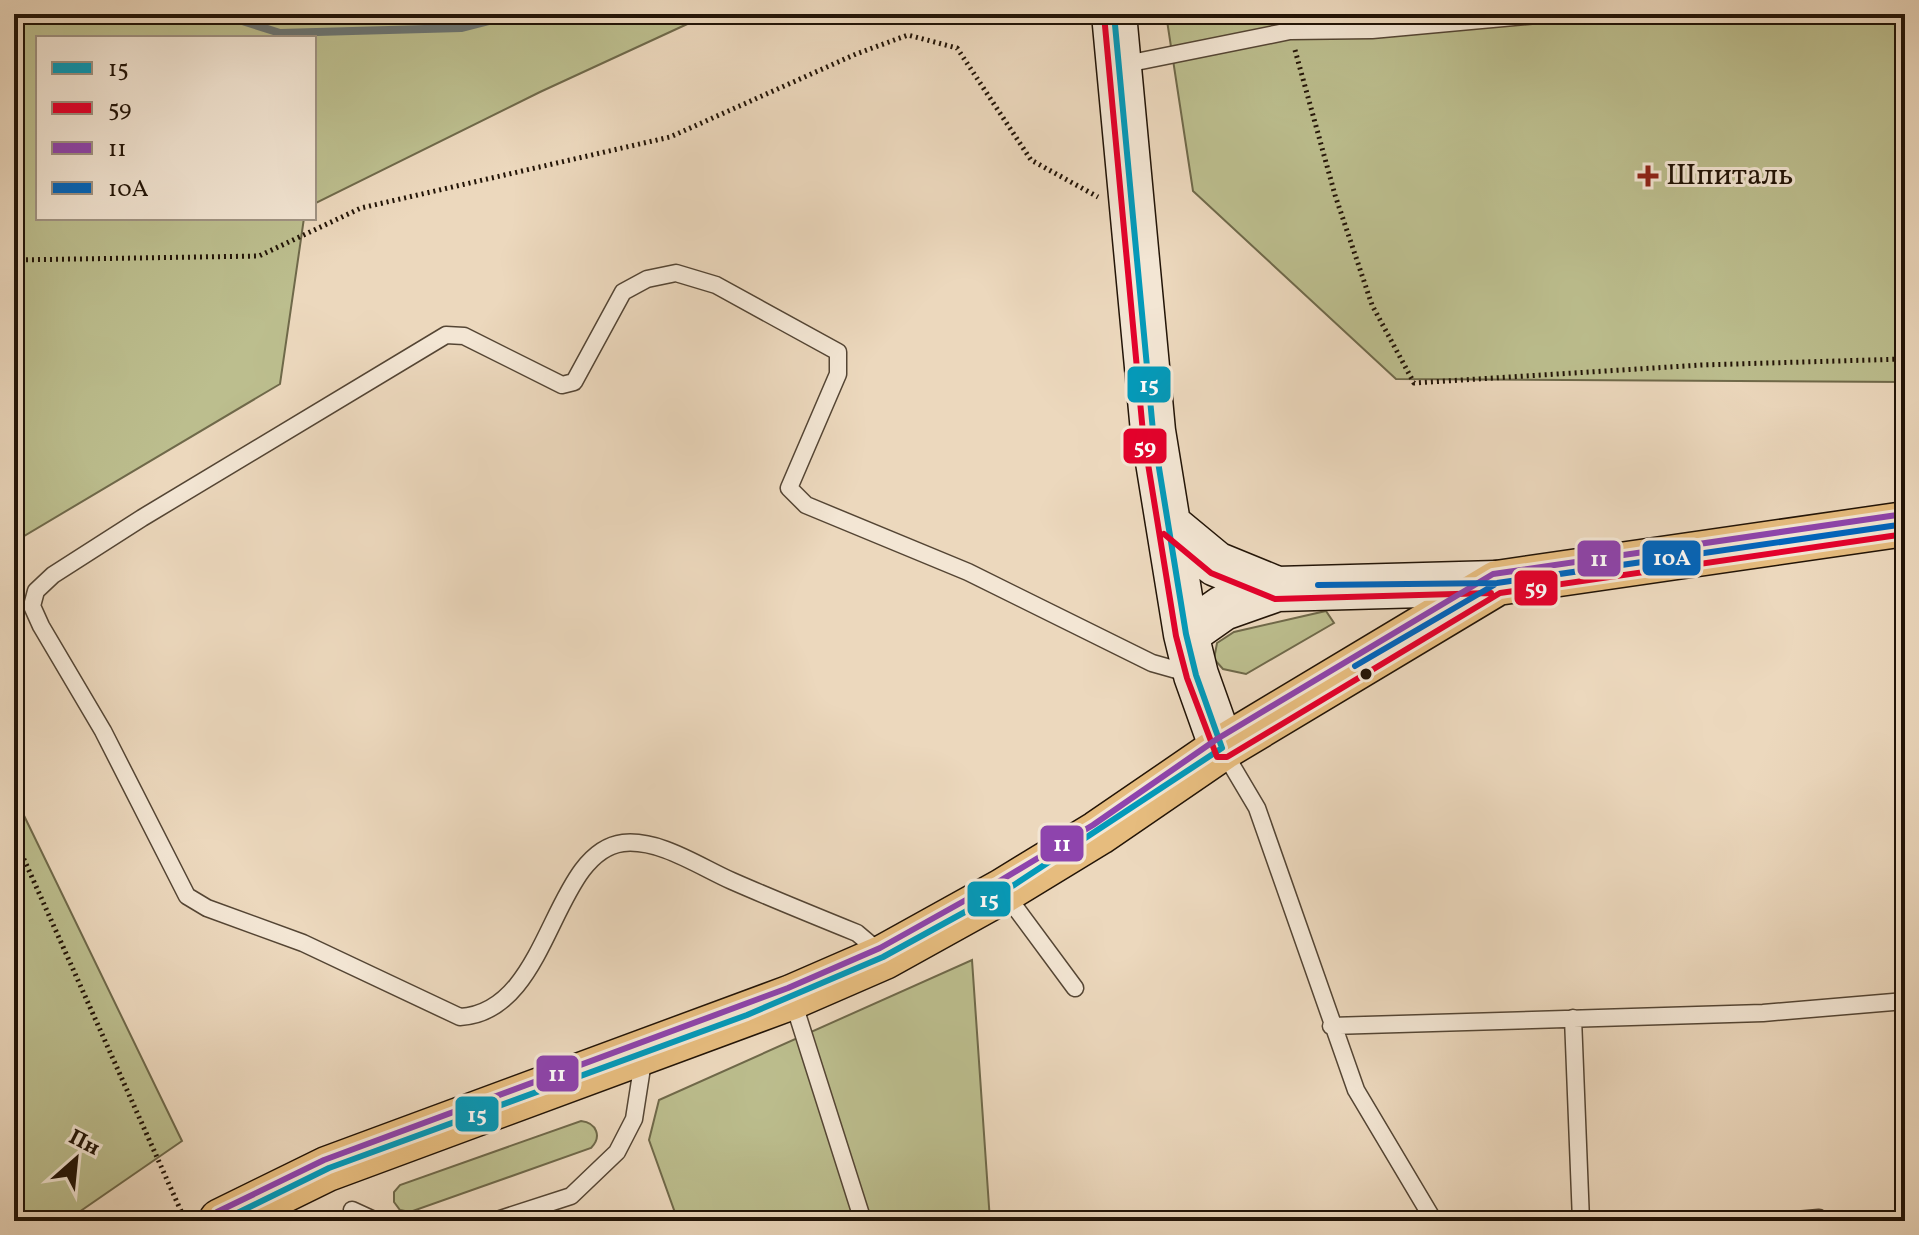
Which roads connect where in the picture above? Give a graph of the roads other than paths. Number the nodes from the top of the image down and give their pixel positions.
1 (1114, 14) edge
2 (1297, 14) edge
3 (1549, 14) edge
4 (1290, 31) junction
5 (1119, 65) junction
6 (1905, 524) edge
7 (1170, 526) junction
8 (1497, 583) junction
9 (1277, 589) junction
10 (1186, 634) junction
11 (1196, 675) junction
12 (1222, 748) junction
13 (1003, 891) junction
14 (884, 957) junction
15 (1075, 988) dead end
16 (792, 997) junction
17 (1905, 1001) edge
18 (1573, 1018) junction
19 (1331, 1026) junction
20 (644, 1053) junction
21 (352, 1210) dead end
22 (1819, 1218) dead end
23 (221, 1221) edge
24 (376, 1221) edge
25 (494, 1221) edge
26 (863, 1221) edge
27 (1434, 1221) edge
28 (1581, 1221) edge
29 (1784, 1221) edge

1 - 5 street
2 - 4 lane
3 - 4 lane
4 - 5 lane
5 - 7 street
6 - 8 main road
7 - 9 street
7 - 10 street
8 - 9 street
8 - 12 main road
9 - 10 street
10 - 11 street
11 - 12 street
11 - 14 lane
12 - 13 main road
12 - 19 lane
13 - 14 main road
13 - 15 lane
14 - 16 main road
16 - 20 main road
16 - 26 lane
17 - 18 lane
18 - 19 lane
18 - 28 lane
19 - 27 lane
20 - 23 main road
20 - 25 lane
21 - 24 lane
22 - 29 lane

